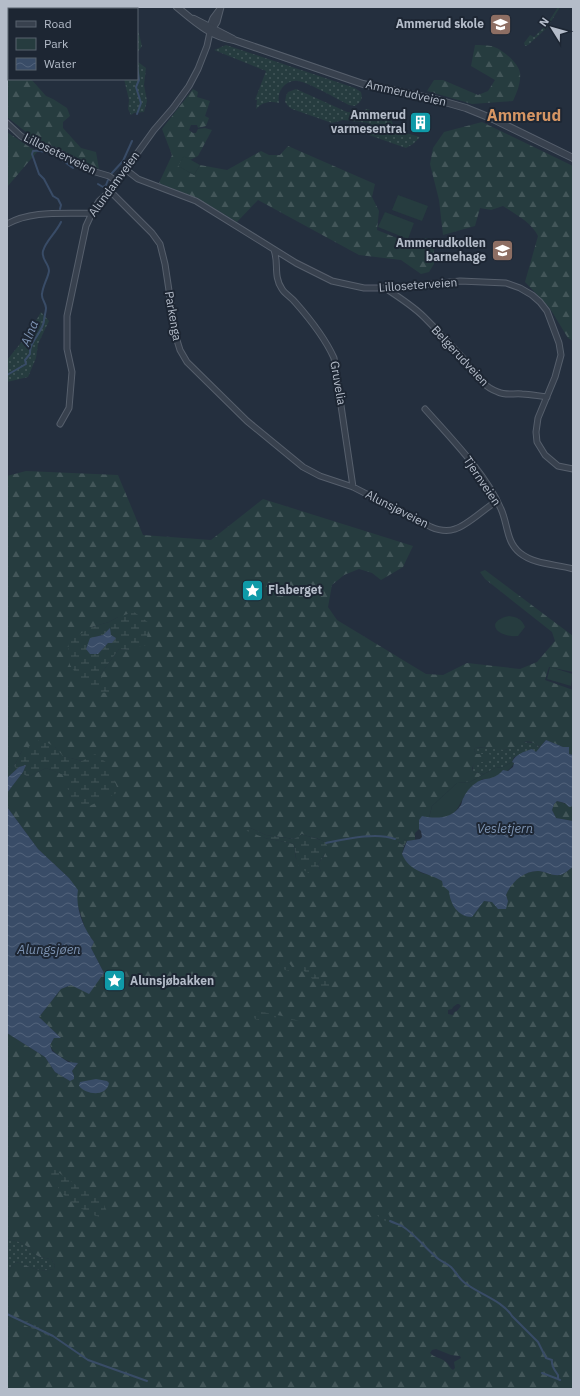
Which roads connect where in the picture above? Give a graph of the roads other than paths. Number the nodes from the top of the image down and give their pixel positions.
1 (177, 7) edge
2 (220, 9) edge
3 (211, 29) junction
4 (7, 123) edge
5 (573, 158) edge
6 (125, 170) junction
7 (116, 180) junction
8 (110, 191) junction
9 (92, 213) junction
10 (7, 224) edge
11 (274, 250) junction
12 (384, 288) junction
13 (546, 397) junction
14 (425, 409) dead end
15 (60, 424) dead end
16 (294, 461) joint
17 (573, 468) edge
18 (354, 487) junction
19 (496, 501) junction
20 (573, 570) edge

1 - 3 street, Ammerudveien
2 - 3 street, Alundamveien
3 - 5 street, Ammerudveien
3 - 6 street, Alundamveien
4 - 7 street, Lilloseterveien
6 - 7 street, Alundamveien
6 - 11 street, Lilloseterveien
7 - 8 street, Alundamveien
8 - 9 street, Alundamveien
8 - 16 street, Parkenga
9 - 10 street
9 - 15 street, Alundamveien
11 - 12 street, Lilloseterveien
11 - 18 street, Gruvelia
12 - 13 street, Belgerudveien
12 - 13 street, Lilloseterveien
13 - 17 street, Lilloseterveien
14 - 19 street, Tjernveien
16 - 18 street, Alunsjøveien
18 - 19 street, Alunsjøveien
19 - 20 street, Tjernveien

